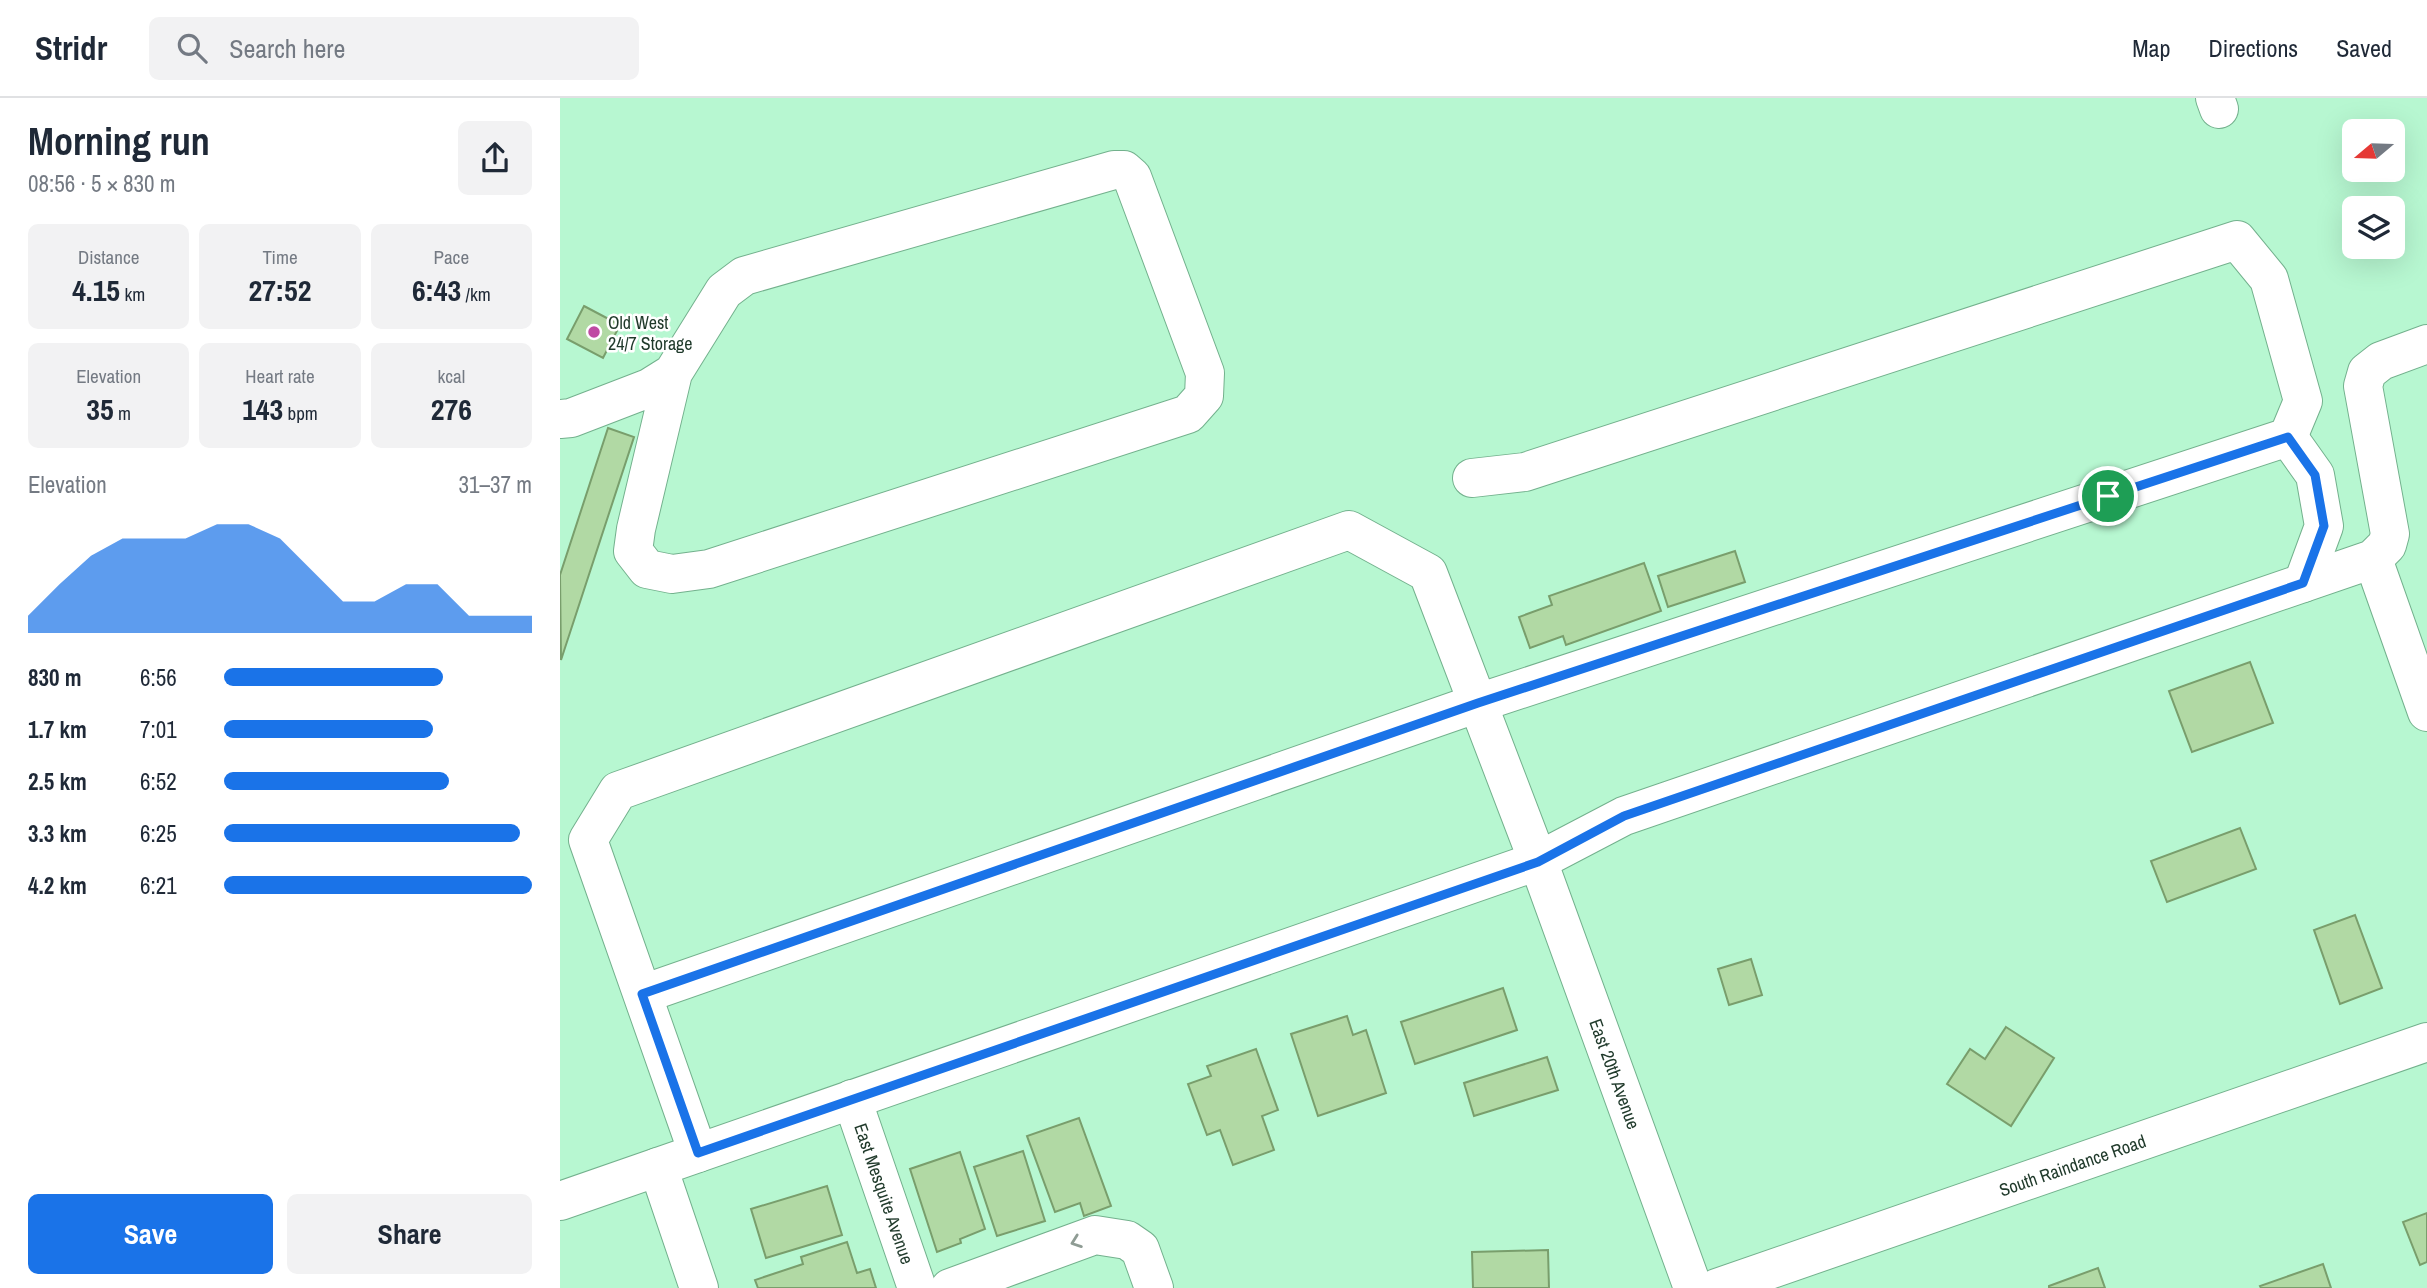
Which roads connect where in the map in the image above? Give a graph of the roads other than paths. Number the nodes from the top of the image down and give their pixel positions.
1 (2427, 344) edge
2 (673, 373) junction
3 (560, 419) edge
4 (2288, 437) junction
5 (1472, 478) dead end
6 (2373, 559) junction
7 (2303, 583) junction
8 (1478, 703) junction
9 (2427, 712) edge
10 (1538, 862) junction
11 (642, 994) junction
12 (2427, 1042) edge
13 (852, 1100) junction
14 (698, 1153) junction
15 (658, 1167) junction
16 (560, 1201) edge
17 (699, 1288) edge
18 (917, 1288) edge
19 (950, 1288) edge
20 (1154, 1288) edge
21 (1693, 1288) edge
22 (1717, 1288) edge

1 - 6 street
2 - 2 street
2 - 3 street
4 - 5 street
4 - 7 street
4 - 8 street
6 - 7 street
6 - 9 street
7 - 10 street
8 - 10 street, East 20th Avenue
8 - 11 street
8 - 11 street, East 20th Avenue
10 - 13 street
10 - 21 street, East 20th Avenue
11 - 14 street
12 - 22 street, South Raindance Road
13 - 14 street
13 - 18 street, East Mesquite Avenue
14 - 15 street
15 - 16 street
15 - 17 street
20 -> 19 street

